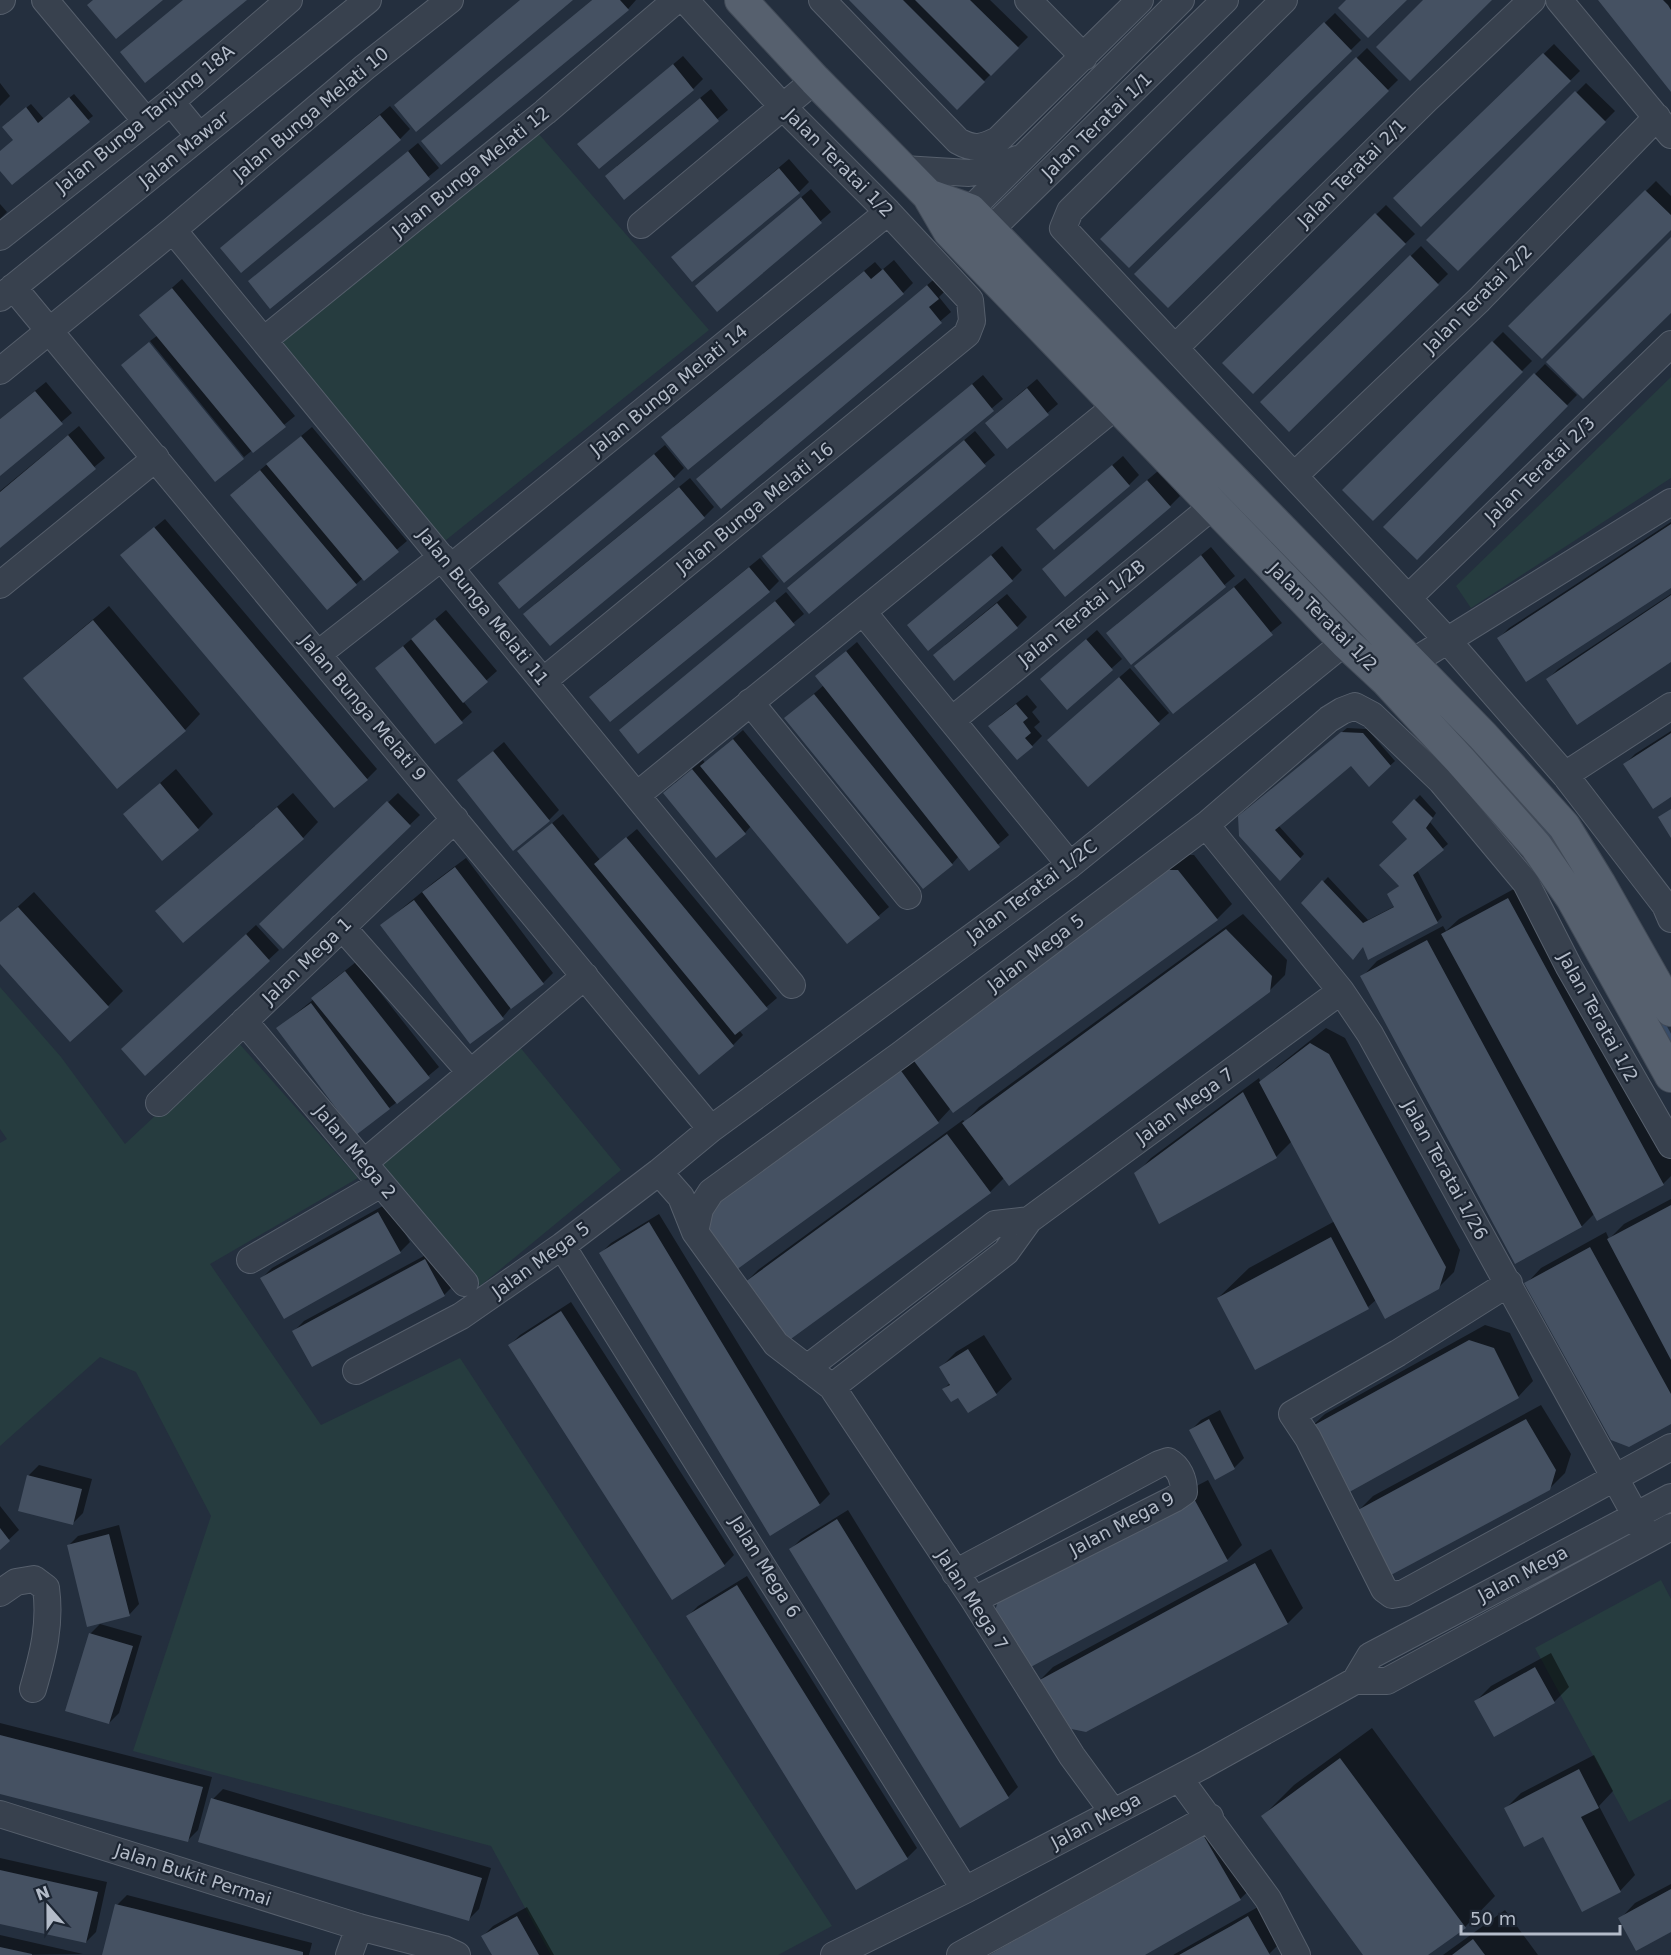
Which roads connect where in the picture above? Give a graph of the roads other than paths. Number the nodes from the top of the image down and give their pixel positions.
1 (45, 0) edge
2 (289, 0) edge
3 (368, 0) edge
4 (450, 0) edge
5 (676, 0) edge
6 (685, 0) edge
7 (741, 0) edge
8 (822, 0) edge
9 (1028, 0) edge
10 (1140, 0) edge
11 (1181, 0) edge
12 (1225, 0) edge
13 (1284, 0) edge
14 (1532, 0) edge
15 (1559, 0) edge
16 (1084, 57) junction
17 (815, 80) junction
18 (171, 102) junction
19 (783, 106) junction
20 (146, 121) junction
21 (1664, 126) edge
22 (199, 136) junction
23 (1025, 156) junction
24 (903, 169) junction
25 (888, 212) junction
26 (641, 225) dead end
27 (173, 230) junction
28 (969, 231) junction
29 (0, 237) edge
30 (7, 292) edge
31 (50, 330) junction
32 (967, 334) joint
33 (264, 340) junction
34 (1671, 344) edge
35 (1175, 348) junction
36 (0, 371) edge
37 (1116, 406) junction
38 (156, 458) junction
39 (1295, 475) junction
40 (1671, 502) edge
41 (1213, 506) junction
42 (446, 563) junction
43 (0, 585) edge
44 (1409, 597) junction
45 (863, 612) junction
46 (1447, 640) junction
47 (1345, 642) junction
48 (318, 654) junction
49 (1411, 663) junction
50 (543, 681) junction
51 (750, 702) junction
52 (1355, 706) joint
53 (1671, 706) edge
54 (952, 720) junction
55 (1483, 736) junction
56 (1450, 771) junction
57 (1565, 775) junction
58 (637, 795) junction
59 (455, 819) junction
60 (1206, 825) junction
61 (1070, 865) junction
62 (908, 896) dead end
63 (1669, 909) edge
64 (342, 927) junction
65 (585, 976) junction
66 (792, 985) dead end
67 (1341, 991) junction
68 (1671, 1010) edge
69 (244, 1021) junction
70 (470, 1072) junction
71 (1671, 1076) edge
72 (159, 1103) dead end
73 (711, 1129) junction
74 (1671, 1145) edge
75 (364, 1163) junction
76 (659, 1172) junction
77 (381, 1184) junction
78 (711, 1192) junction
79 (681, 1197) junction
80 (1029, 1220) junction
81 (694, 1232) junction
82 (562, 1246) junction
83 (250, 1260) dead end
84 (465, 1283) dead end
85 (1509, 1283) junction
86 (807, 1368) junction
87 (356, 1371) dead end
88 (832, 1387) junction
89 (1671, 1447) edge
90 (1614, 1477) junction
91 (1671, 1497) edge
92 (1635, 1515) junction
93 (1671, 1527) edge
94 (1648, 1538) junction
95 (955, 1573) junction
96 (0, 1593) edge
97 (974, 1600) junction
98 (1355, 1681) junction
99 (33, 1689) dead end
100 (1179, 1778) junction
101 (1113, 1812) junction
102 (0, 1814) edge
103 (1210, 1817) junction
104 (965, 1890) junction
105 (358, 1927) junction
106 (350, 1955) edge
107 (457, 1955) edge
108 (834, 1955) edge
109 (960, 1955) edge
110 (1297, 1955) edge

1 - 20 street
2 - 18 street, Jalan Bunga Tanjung 18A
3 - 22 street, Jalan Mawar
4 - 27 street, Jalan Bunga Melati 10
5 - 33 street, Jalan Bunga Melati 12
6 - 19 street, Jalan Teratai 1/2
7 - 17 main road, Jalan Teratai 1/2
8 - 16 street
9 - 16 street
10 - 16 street
11 - 23 street, Jalan Teratai 1/1
12 - 28 street, Jalan Teratai 1/1
13 - 35 street
14 - 35 street, Jalan Teratai 2/1
15 - 21 street
17 - 19 street
17 - 24 main road, Jalan Teratai 1/2
18 - 20 street, Jalan Bunga Tanjung 18A
18 - 22 street
19 - 25 street, Jalan Teratai 1/2
19 - 26 street
20 - 29 street, Jalan Bunga Tanjung 18A
21 - 39 street, Jalan Teratai 2/2
22 - 30 street, Jalan Mawar
23 - 24 street
23 - 28 street, Jalan Teratai 1/1
24 - 28 main road, Jalan Teratai 1/2
25 - 32 street, Jalan Teratai 1/2
25 - 42 street, Jalan Bunga Melati 14
27 - 31 street, Jalan Bunga Melati 10
27 - 33 street, Jalan Bunga Melati 11
28 - 37 main road, Jalan Teratai 1/2
28 - 49 main road, Jalan Teratai 1/2
30 - 31 street, Jalan Bunga Melati 9
31 - 36 street, Jalan Bunga Melati 10
31 - 38 street, Jalan Bunga Melati 9
32 - 50 street, Jalan Bunga Melati 16
33 - 42 street, Jalan Bunga Melati 11
34 - 44 street, Jalan Teratai 2/3
35 - 39 street
37 - 41 main road, Jalan Teratai 1/2
37 - 45 street
38 - 43 street
38 - 48 street, Jalan Bunga Melati 9
39 - 44 street
40 - 46 street
41 - 47 main road, Jalan Teratai 1/2
41 - 54 street, Jalan Teratai 1/2B
42 - 48 street, Jalan Bunga Melati 14
42 - 50 street, Jalan Bunga Melati 11
44 - 46 street
45 - 51 street
45 - 54 street
46 - 49 street
46 - 57 street
47 - 56 main road, Jalan Teratai 1/2
47 - 61 street, Jalan Teratai 1/2C
48 - 59 street, Jalan Bunga Melati 9
49 - 55 main road, Jalan Teratai 1/2
50 - 58 street, Jalan Bunga Melati 11
51 - 58 street
51 - 62 street
52 - 56 street, Jalan Teratai 1/2
52 - 60 street, Jalan Mega 5
53 - 57 street
54 - 61 street
55 - 56 street
55 - 68 main road, Jalan Teratai 1/2
56 - 71 main road, Jalan Teratai 1/2
56 - 74 street, Jalan Teratai 1/2
57 - 63 street
58 - 66 street, Jalan Bunga Melati 11
59 - 64 street, Jalan Mega 1
59 - 65 street, Jalan Bunga Melati 9
60 - 67 street, Jalan Teratai 1/26
60 - 78 street, Jalan Mega 5
61 - 73 street, Jalan Teratai 1/2C
64 - 69 street, Jalan Mega 1
64 - 70 street
65 - 70 street
65 - 73 street, Jalan Bunga Melati 9
67 - 80 street, Jalan Mega 7
67 - 85 street, Jalan Teratai 1/26
69 - 72 street, Jalan Mega 1
69 - 75 street, Jalan Mega 2
70 - 75 street
73 - 76 street, Jalan Mega 5
75 - 77 street, Jalan Mega 2
76 - 79 street, Jalan Mega 7
76 - 82 street, Jalan Mega 5
77 - 83 street
77 - 84 street, Jalan Mega 2
78 - 79 street, Jalan Mega 5
78 - 81 street, Jalan Mega 5
79 - 81 street, Jalan Mega 7
80 - 86 street, Jalan Mega 7
80 - 88 street, Jalan Mega 7
81 - 86 street, Jalan Mega 7
82 - 87 street, Jalan Mega 5
82 - 104 street, Jalan Mega 6
85 - 90 street, Jalan Teratai 1/26
85 - 90 street
86 - 88 street, Jalan Mega 7
88 - 95 street, Jalan Mega 7
89 - 90 street
90 - 92 street, Jalan Teratai 1/26
91 - 92 street, Jalan Mega
92 - 94 street, Jalan Teratai 1/26
92 - 98 street, Jalan Mega
93 - 94 street, Jalan Mega
94 - 98 street, Jalan Mega
95 - 97 street, Jalan Mega 7
95 - 97 street, Jalan Mega 9
96 - 99 street
97 - 101 street, Jalan Mega 7
98 - 100 street, Jalan Mega
100 - 101 street, Jalan Mega
100 - 103 street
101 - 104 street, Jalan Mega
102 - 105 street, Jalan Bukit Permai
103 - 109 street
103 - 110 street
104 - 108 street, Jalan Mega
105 - 106 street
105 - 107 street, Jalan Bukit Permai

